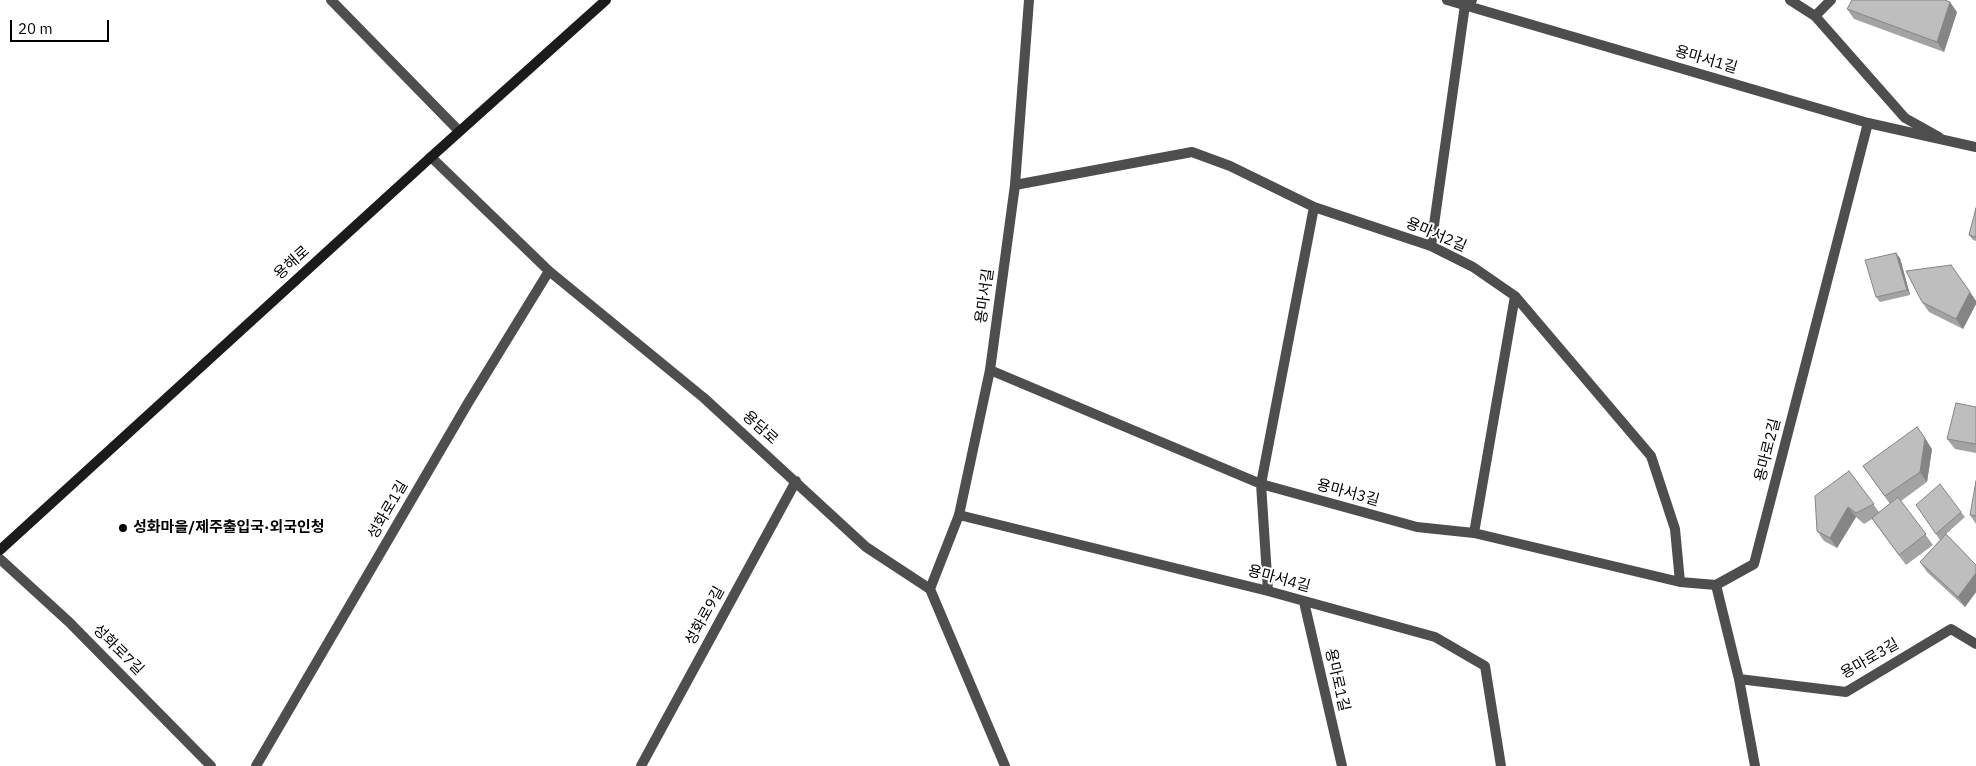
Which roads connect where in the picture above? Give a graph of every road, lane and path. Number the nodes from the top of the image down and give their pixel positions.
1 (331, 0) edge
2 (606, 0) edge
3 (1030, 0) edge
4 (1447, 0) edge
5 (1790, 0) edge
6 (1831, 0) edge
7 (1468, 3) edge
8 (1815, 16) junction
9 (1868, 123) junction
10 (459, 131) junction
11 (1940, 138) junction
12 (1976, 147) edge
13 (431, 157) junction
14 (1015, 185) junction
15 (1314, 207) junction
16 (1431, 246) junction
17 (549, 270) junction
18 (1515, 296) junction
19 (990, 370) junction
20 (796, 481) junction
21 (1261, 484) junction
22 (959, 516) junction
23 (1474, 533) junction
24 (0, 550) edge
25 (0, 559) edge
26 (1680, 582) junction
27 (1716, 585) junction
28 (930, 589) junction
29 (1268, 592) junction
30 (1304, 602) junction
31 (1976, 644) edge
32 (1739, 679) junction
33 (211, 766) edge
34 (256, 766) edge
35 (641, 766) edge
36 (1005, 766) edge
37 (1342, 766) edge
38 (1500, 766) edge
39 (1755, 766) edge

1 - 10 street
2 - 10 main road, 용해로
3 - 14 street, 용마서길
4 - 7 street, 용마서1길
5 - 8 street, 용마서1길
6 - 8 street
7 - 9 street, 용마서1길
7 - 16 street
8 - 11 street, 용마서1길
9 - 11 street, 용마서1길
9 - 27 street, 용마로2길
10 - 13 main road, 용해로
11 - 12 street, 용마서1길
13 - 17 street, 용담로
13 - 24 main road, 용해로
14 - 15 street, 용마서2길
14 - 19 street, 용마서길
15 - 16 street, 용마서2길
15 - 21 street
16 - 18 street, 용마서2길
17 - 20 street, 용담로
17 - 34 street, 성화로1길
18 - 23 street
18 - 26 street, 용마서2길
19 - 21 street, 용마서3길
19 - 22 street, 용마서길
20 - 28 street, 용담로
20 - 35 street, 성화로9길
21 - 23 street, 용마서3길
21 - 29 street
22 - 28 street, 용마서길
22 - 29 street, 용마서4길
23 - 26 street, 용마서3길
25 - 33 street, 성화로7길
26 - 27 street, 용마서3길
27 - 32 street
28 - 36 street
29 - 30 street, 용마서4길
30 - 37 street, 용마로1길
30 - 38 street, 용마서4길
31 - 32 street, 용마로3길
32 - 39 street

